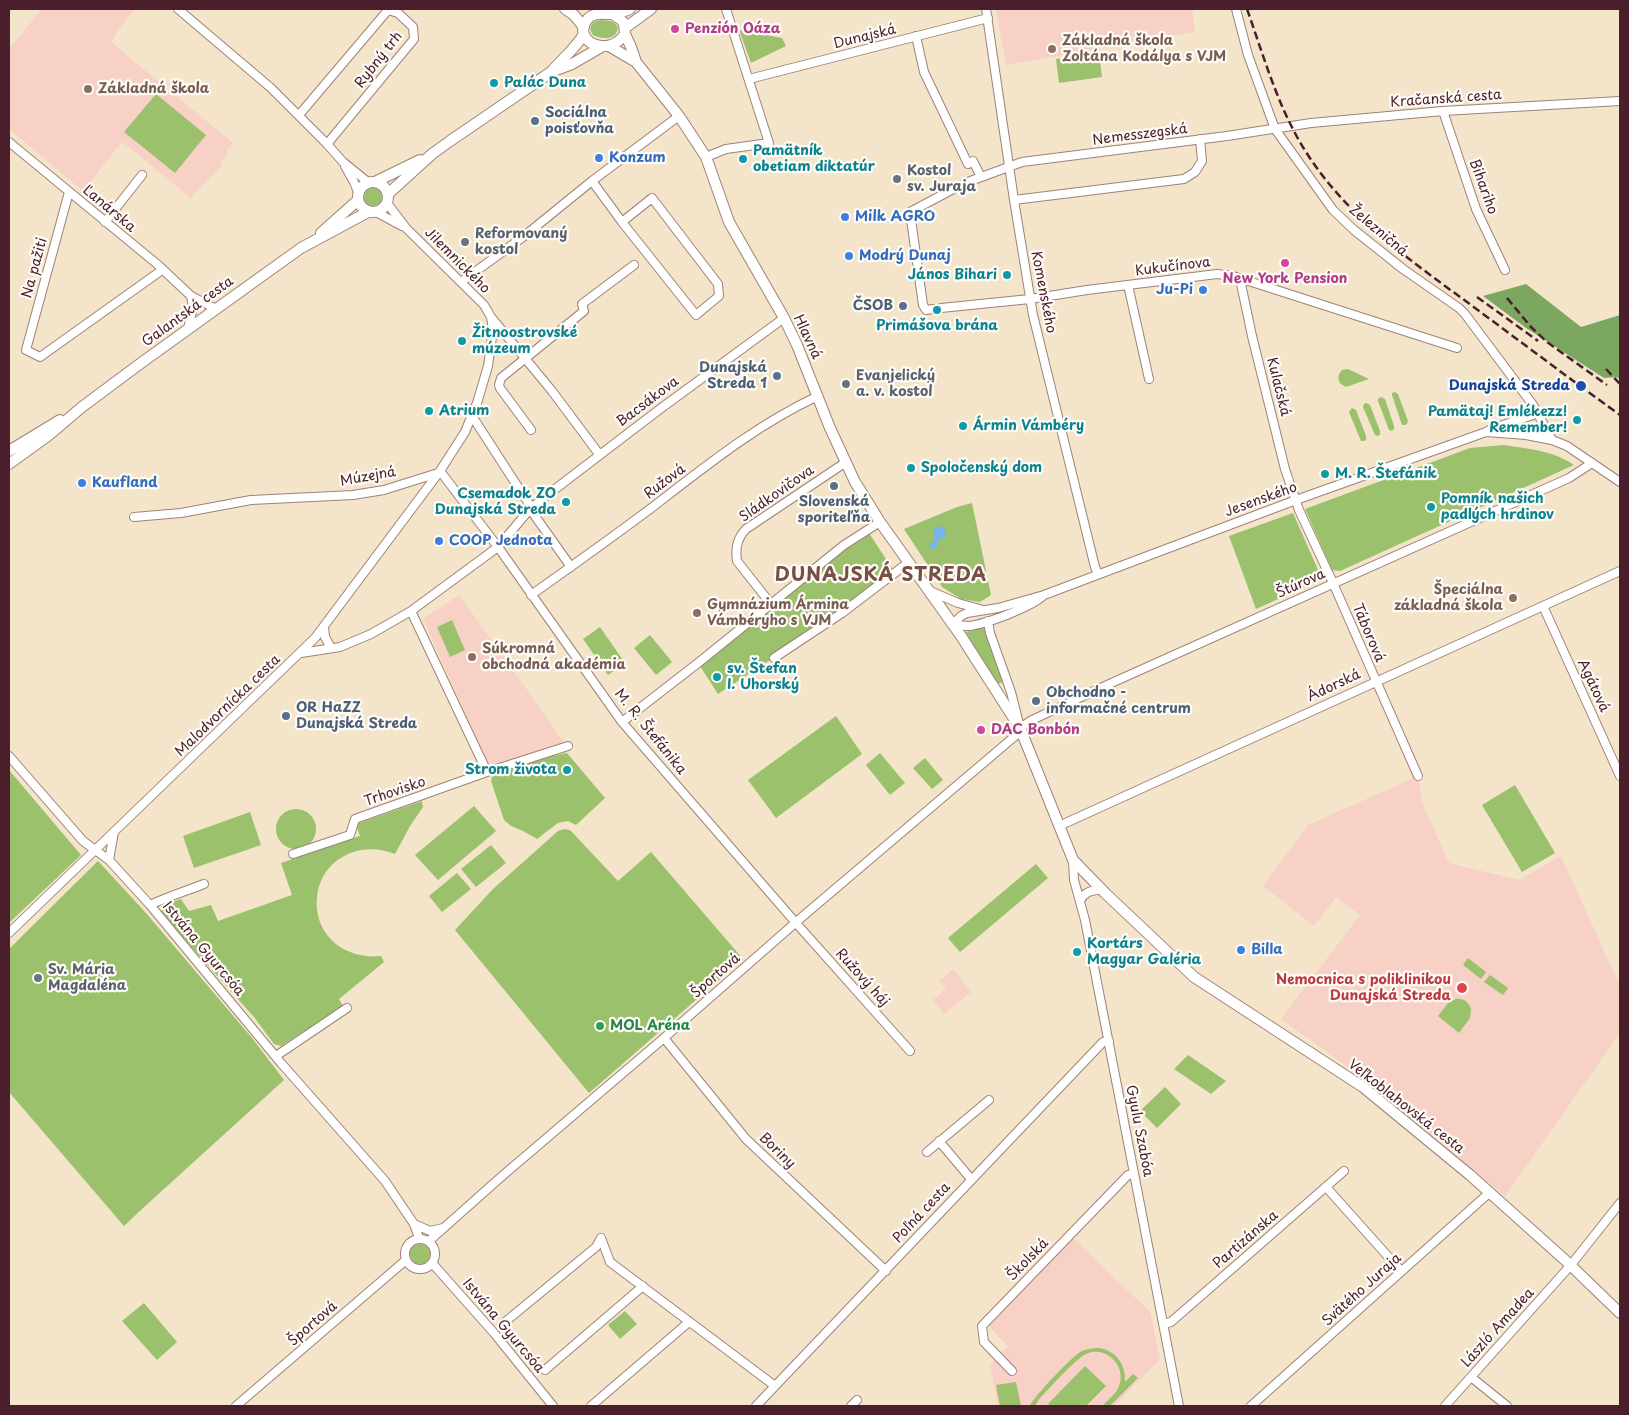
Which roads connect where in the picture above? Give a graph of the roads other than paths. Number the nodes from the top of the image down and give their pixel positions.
1 (178, 9) edge
2 (566, 9) edge
3 (630, 9) edge
4 (651, 9) edge
5 (726, 9) edge
6 (986, 9) edge
7 (1236, 9) edge
8 (596, 11) edge
9 (612, 14) junction
10 (988, 18) junction
11 (584, 31) junction
12 (625, 31) junction
13 (916, 36) junction
14 (606, 46) junction
15 (636, 62) junction
16 (551, 72) junction
17 (749, 80) junction
18 (1620, 101) edge
19 (1443, 111) junction
20 (298, 115) junction
21 (679, 116) junction
22 (1275, 129) junction
23 (1200, 139) junction
24 (9, 142) edge
25 (327, 144) junction
26 (432, 154) junction
27 (706, 157) junction
28 (343, 162) junction
29 (1009, 166) junction
30 (142, 175) dead end
31 (981, 177) junction
32 (592, 181) junction
33 (372, 182) junction
34 (69, 192) junction
35 (358, 196) junction
36 (387, 198) junction
37 (1014, 200) junction
38 (372, 212) junction
39 (105, 222) junction
40 (622, 222) junction
41 (406, 228) junction
42 (311, 242) junction
43 (634, 264) dead end
44 (162, 270) junction
45 (1505, 270) dead end
46 (1240, 279) junction
47 (462, 282) junction
48 (1128, 285) junction
49 (191, 296) junction
50 (1030, 299) junction
51 (941, 308) dead end
52 (216, 309) junction
53 (932, 309) dead end
54 (491, 317) junction
55 (784, 318) junction
56 (188, 329) junction
57 (1457, 348) dead end
58 (525, 358) junction
59 (1149, 379) dead end
60 (818, 396) junction
61 (82, 406) junction
62 (1538, 413) junction
63 (472, 416) junction
64 (531, 430) dead end
65 (1486, 432) junction
66 (1552, 440) junction
67 (9, 451) edge
68 (599, 454) junction
69 (846, 462) junction
70 (1592, 463) junction
71 (9, 464) edge
72 (439, 472) junction
73 (1620, 482) edge
74 (1296, 500) junction
75 (530, 509) junction
76 (134, 517) dead end
77 (880, 522) junction
78 (498, 547) junction
79 (909, 562) junction
80 (571, 567) junction
81 (1620, 571) edge
82 (1098, 574) junction
83 (1333, 583) junction
84 (929, 590) junction
85 (531, 595) junction
86 (1044, 595) junction
87 (770, 604) junction
88 (1543, 606) junction
89 (982, 610) junction
90 (411, 611) junction
91 (988, 621) junction
92 (953, 624) junction
93 (324, 627) junction
94 (331, 648) junction
95 (301, 653) junction
96 (774, 658) dead end
97 (1375, 681) junction
98 (622, 722) junction
99 (1021, 730) junction
100 (568, 746) dead end
101 (9, 756) edge
102 (486, 772) junction
103 (1418, 776) dead end
104 (1620, 776) edge
105 (1059, 826) junction
106 (114, 832) junction
107 (95, 849) junction
108 (293, 854) dead end
109 (109, 860) junction
110 (1073, 860) junction
111 (204, 884) dead end
112 (1102, 889) junction
113 (1080, 901) junction
114 (150, 905) junction
115 (796, 922) junction
116 (9, 933) edge
117 (347, 1008) dead end
118 (664, 1038) junction
119 (1109, 1041) junction
120 (910, 1051) dead end
121 (276, 1056) junction
122 (988, 1100) dead end
123 (939, 1142) junction
124 (927, 1152) dead end
125 (1344, 1171) dead end
126 (1134, 1174) junction
127 (971, 1179) junction
128 (1326, 1187) junction
129 (1489, 1193) junction
130 (1620, 1203) edge
131 (414, 1224) junction
132 (443, 1228) junction
133 (419, 1238) junction
134 (429, 1241) junction
135 (406, 1260) junction
136 (432, 1263) junction
137 (1570, 1266) junction
138 (886, 1271) junction
139 (1401, 1271) junction
140 (643, 1286) junction
141 (1620, 1314) edge
142 (505, 1322) dead end
143 (689, 1322) junction
144 (1163, 1324) junction
145 (545, 1370) dead end
146 (1012, 1370) dead end
147 (1471, 1377) junction
148 (775, 1386) junction
149 (857, 1400) dead end
150 (236, 1406) edge
151 (553, 1406) edge
152 (591, 1406) edge
153 (756, 1406) edge
154 (851, 1406) edge
155 (1179, 1406) edge
156 (1251, 1406) edge
157 (1445, 1406) edge
158 (1507, 1406) edge

1 - 20 street
2 - 11 main road
3 - 9 main road
4 - 12 main road
5 - 17 street
6 - 10 street, Komenského
7 - 22 street, Železničná
8 - 9 main road
8 - 11 main road
9 - 12 main road
10 - 13 street, Dunajská
10 - 29 street, Komenského
11 - 14 main road
11 - 16 main road
12 - 14 main road
12 - 15 main road
13 - 17 street, Dunajská
13 - 31 street
14 - 15 main road
14 - 16 main road
15 - 21 main road, Hlavná
16 - 26 main road
17 - 27 street
18 - 19 street, Kračanská cesta
19 - 22 street, Kračanská cesta
19 - 45 street, Bihariho
20 - 25 street
20 - 25 street, Rybný trh
21 - 27 main road, Hlavná
21 - 32 street
22 - 23 street, Nemesszegská
22 - 62 street, Železničná
23 - 29 street, Nemesszegská
23 - 37 street
24 - 34 street, Ľanárska
25 - 28 street
26 - 33 main road
26 - 36 main road
27 - 55 main road, Hlavná
28 - 33 street
28 - 35 street
29 - 31 street, Nemesszegská
29 - 37 street, Komenského
30 - 39 street
31 - 53 street, Nemesszegská
32 - 40 street
32 - 47 street
33 - 35 main road
33 - 36 main road
34 - 39 street, Ľanárska
34 - 44 street, Na pažiti
35 - 38 main road
35 - 42 main road, Galantská cesta
36 - 38 main road
36 - 41 street, Jilemnického
37 - 50 street, Komenského
38 - 41 street, Jilemnického
38 - 42 main road, Galantská cesta
39 - 44 street, Ľanárska
40 - 40 street
41 - 47 street, Jilemnického
42 - 52 main road, Galantská cesta
43 - 58 street
44 - 49 street, Ľanárska
46 - 48 street, Kukučínova
46 - 57 street, Kukučínova
46 - 74 street, Kulačská
47 - 54 street, Jilemnického
48 - 50 street, Kukučínova
48 - 59 street
49 - 52 street, Ľanárska
49 - 56 street
50 - 51 street, Kukučínova
50 - 82 street, Komenského
52 - 56 main road, Galantská cesta
54 - 58 street, Jilemnického
54 - 63 street
55 - 60 main road, Hlavná
55 - 68 street, Bacsákova
56 - 61 main road, Galantská cesta
58 - 64 street
58 - 68 street, Jilemnického
60 - 69 main road, Hlavná
60 - 80 street, Ružová
61 - 67 main road, Galantská cesta
61 - 71 main road, Galantská cesta
62 - 65 street
62 - 66 street, Železničná
63 - 72 street
63 - 75 street
65 - 66 street, Jesenského
65 - 74 street, Jesenského
66 - 70 street, Jesenského
68 - 75 street, Bacsákova
69 - 77 main road, Hlavná
69 - 87 street, Sládkovičova
70 - 73 street, Jesenského
70 - 83 street, Štúrova
72 - 76 street, Múzejná
72 - 78 street
72 - 93 street, Malodvornícka cesta
74 - 82 street, Jesenského
74 - 83 street, Táborová
75 - 78 street, Bacsákova
75 - 80 street
77 - 79 main road, Hlavná
77 - 87 street
78 - 85 street, M. R. Štefánika
78 - 90 street
79 - 84 main road, Hlavná
79 - 96 street
80 - 85 street, Ružová
81 - 88 street, Ádorská
82 - 86 street, Jesenského
83 - 97 street, Táborová
83 - 99 street, Štúrova
84 - 89 street
84 - 92 main road, Hlavná
85 - 98 street, M. R. Štefánika
86 - 89 street, Jesenského
86 - 91 street
87 - 98 street
88 - 97 street, Ádorská
88 - 104 street, Agátová
89 - 92 street, Jesenského
90 - 94 street
90 - 102 street
91 - 92 street
91 - 99 street
92 - 99 main road, Hlavná
93 - 94 street
93 - 95 street, Malodvornícka cesta
94 - 95 street
95 - 106 street, Malodvornícka cesta
97 - 103 street, Táborová
97 - 105 street, Ádorská
98 - 115 street, M. R. Štefánika
99 - 105 main road, Hlavná
99 - 115 street, Športová
100 - 102 street, Trhovisko
101 - 107 street, Istvána Gyurcsóa
102 - 108 street, Trhovisko
105 - 110 main road, Hlavná
106 - 107 street, Malodvornícka cesta
106 - 109 street
107 - 109 street, Istvána Gyurcsóa
107 - 116 street, Malodvornícka cesta
109 - 114 street, Istvána Gyurcsóa
110 - 112 main road, Veľkoblahovská cesta
110 - 113 street, Gyulu Szabóa
111 - 114 street
112 - 113 street
112 - 129 main road, Veľkoblahovská cesta
113 - 119 street, Gyulu Szabóa
114 - 121 street, Istvána Gyurcsóa
115 - 118 street, Športová
115 - 120 street, Ružový háj
117 - 121 street
118 - 132 street, Športová
118 - 138 street, Boriny
119 - 126 street, Gyulu Szabóa
119 - 127 street, Poľná cesta
121 - 131 street, Istvána Gyurcsóa
122 - 123 street
123 - 124 street
123 - 127 street
125 - 128 street, Partizánska
126 - 144 street, Gyulu Szabóa
126 - 146 street, Školská
127 - 138 street, Poľná cesta
128 - 139 street
128 - 144 street, Partizánska
129 - 137 main road, Veľkoblahovská cesta
129 - 139 street, Svätého Juraja
130 - 137 street, László Amadea
131 - 132 street
131 - 133 street, Istvána Gyurcsóa
132 - 134 street, Športová
133 - 134 street
133 - 135 street
134 - 136 street
135 - 136 street
135 - 150 street, Športová
136 - 151 street, Istvána Gyurcsóa
137 - 141 main road, Veľkoblahovská cesta
137 - 147 street, László Amadea
138 - 148 street, Poľná cesta
139 - 156 street, Svätého Juraja
140 - 142 street
140 - 143 street
140 - 145 street
143 - 148 street
143 - 152 street
144 - 155 street, Gyulu Szabóa
147 - 157 street, László Amadea
147 - 158 street
148 - 153 street, Poľná cesta
149 - 154 street

